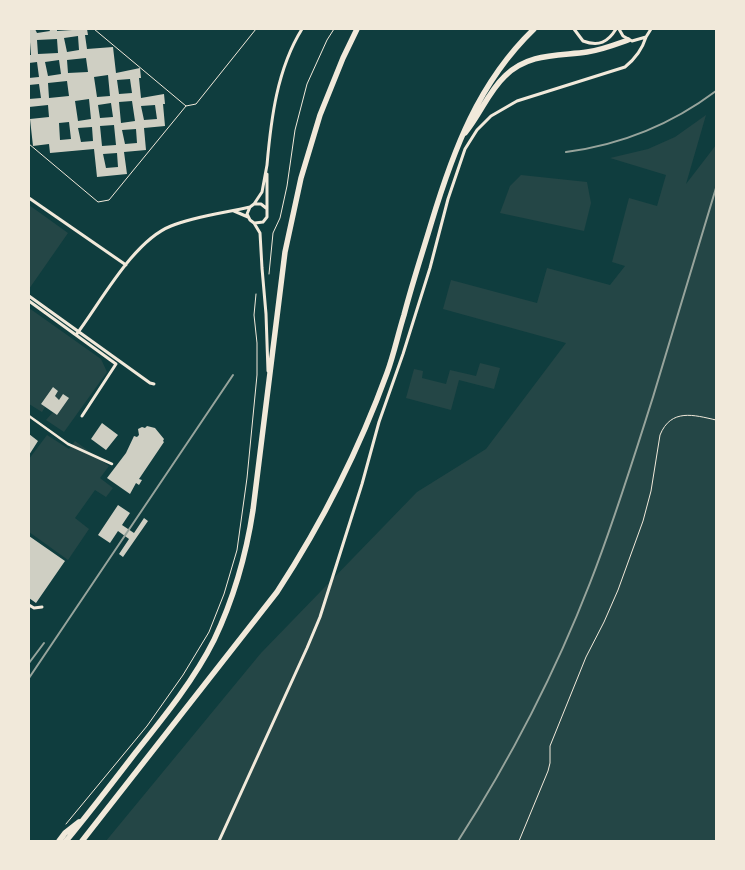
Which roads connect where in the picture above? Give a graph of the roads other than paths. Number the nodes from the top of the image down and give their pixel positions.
1 (94, 29) edge
2 (256, 29) edge
3 (302, 29) edge
4 (357, 29) edge
5 (534, 29) edge
6 (574, 29) edge
7 (618, 29) edge
8 (651, 29) edge
9 (646, 37) junction
10 (628, 40) junction
11 (186, 106) junction
12 (461, 138) junction
13 (29, 144) edge
14 (267, 165) junction
15 (29, 198) edge
16 (254, 204) junction
17 (250, 207) junction
18 (266, 208) junction
19 (233, 211) junction
20 (248, 217) junction
21 (254, 223) junction
22 (126, 265) junction
23 (29, 296) edge
24 (29, 302) edge
25 (78, 333) junction
26 (117, 362) junction
27 (268, 377) junction
28 (154, 384) dead end
29 (29, 416) edge
30 (82, 416) dead end
31 (112, 464) dead end
32 (29, 605) edge
33 (42, 607) dead end
34 (88, 814) junction
35 (84, 840) edge
36 (59, 841) edge
37 (66, 841) edge
38 (218, 841) edge

1 - 11 lane
2 - 11 lane
3 - 14 street
4 - 27 highway
5 - 12 highway
6 - 7 street
7 - 10 street
8 - 9 street
9 - 10 street
9 - 38 street
10 - 12 highway
11 - 13 lane
12 - 35 highway
14 - 16 street
14 - 18 street
15 - 22 street
16 - 17 street
16 - 18 street
17 - 19 street
17 - 20 street
18 - 21 street
19 - 20 street
19 - 22 street
20 - 21 street
21 - 27 street
22 - 25 street
23 - 25 street
24 - 25 street
25 - 26 street
26 - 28 street
26 - 30 street
27 - 34 highway
29 - 31 street
32 - 33 street
34 - 36 highway
34 - 37 highway

